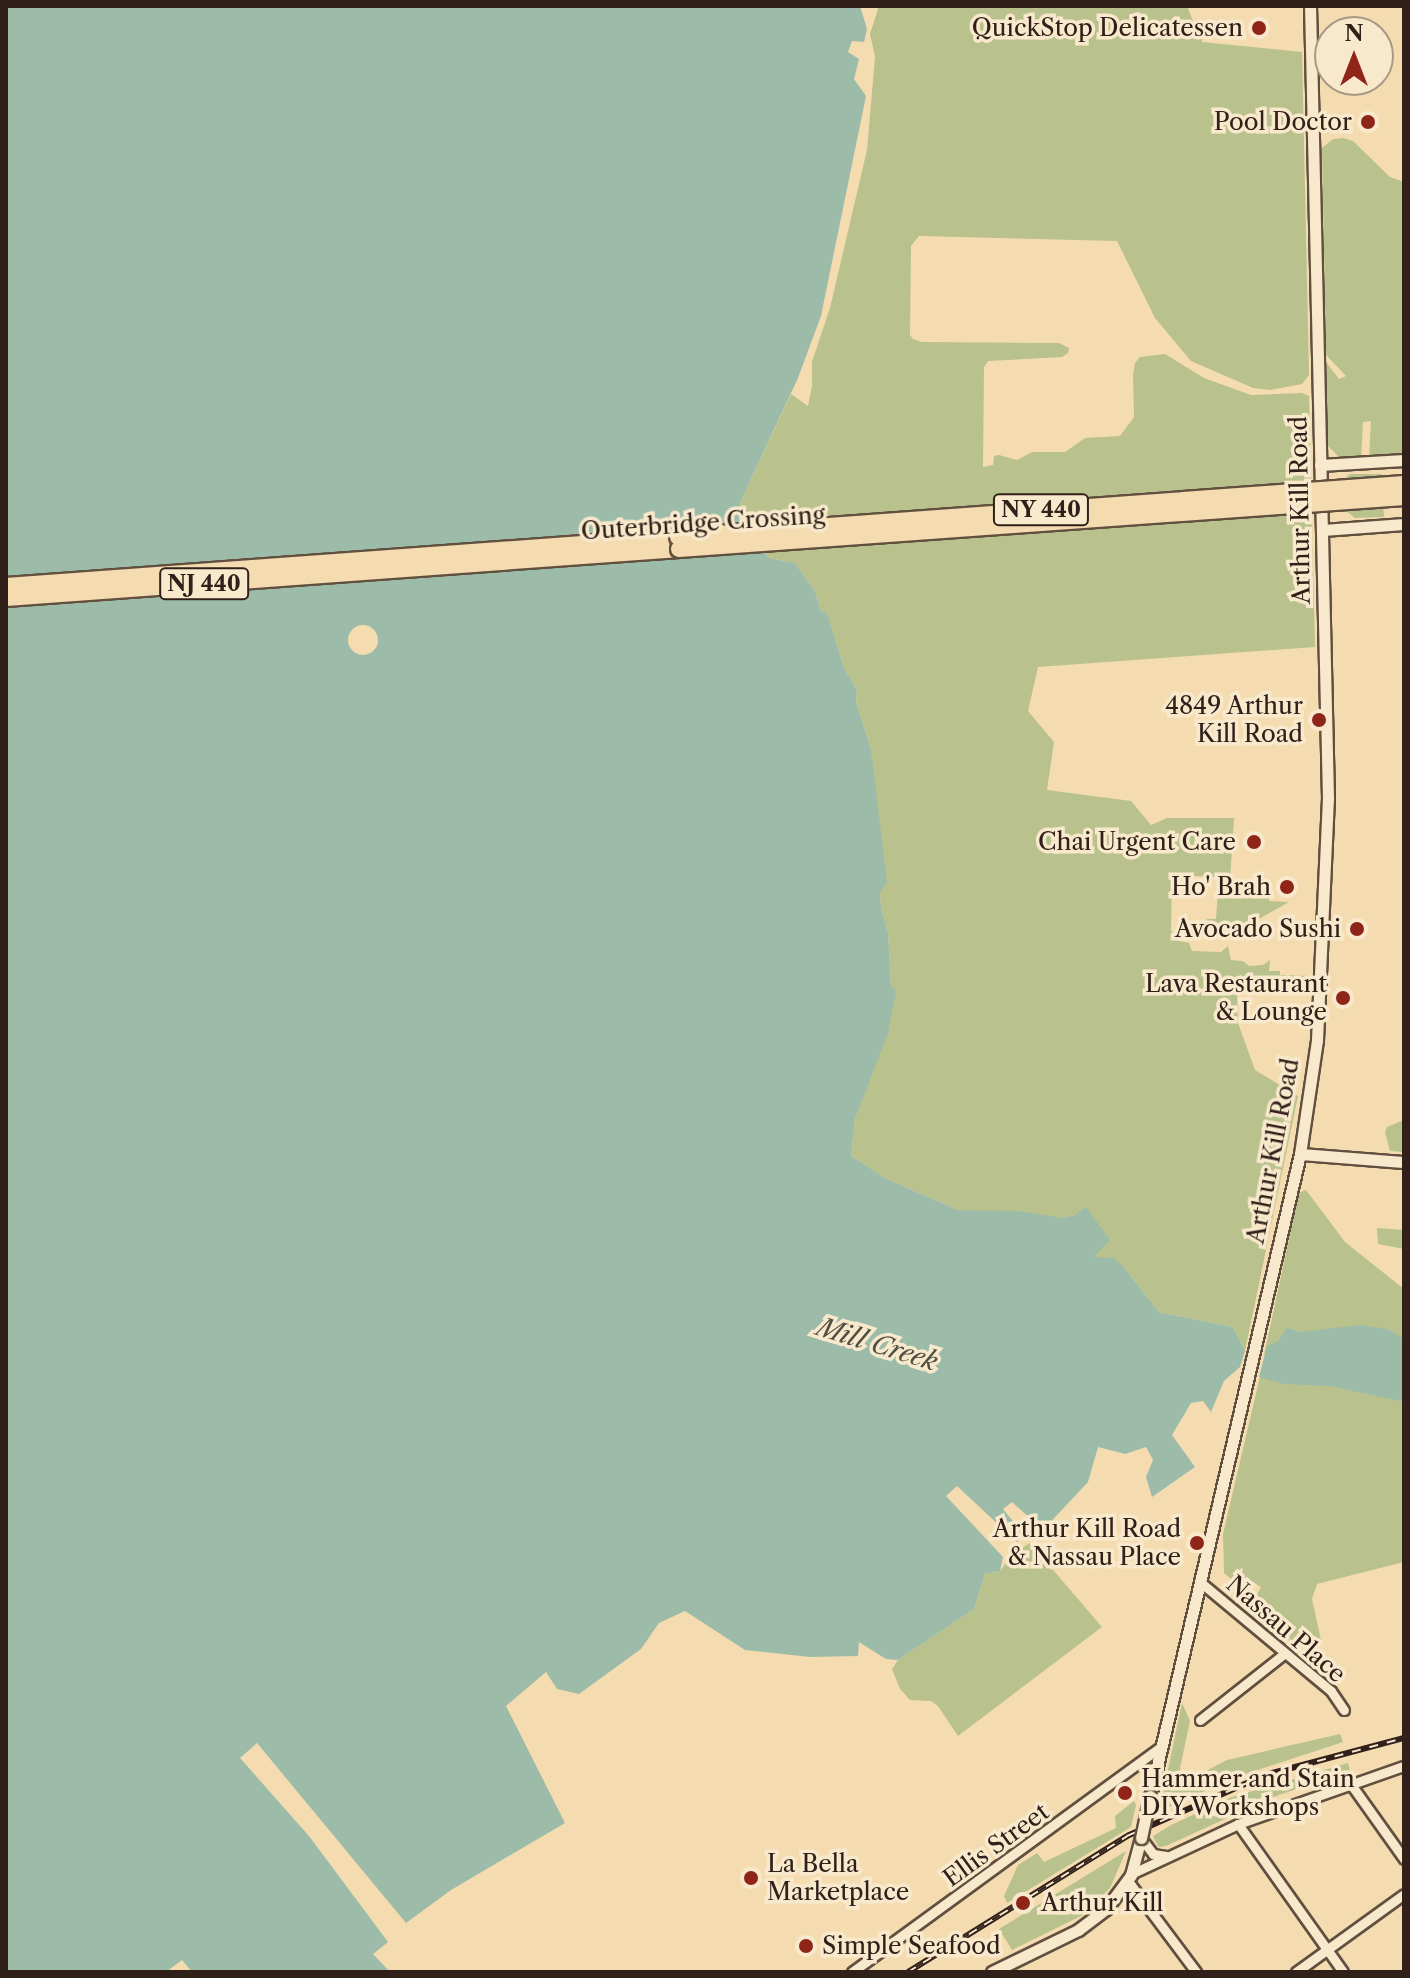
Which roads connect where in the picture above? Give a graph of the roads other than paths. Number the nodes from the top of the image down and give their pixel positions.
1 (1310, 6) edge
2 (1404, 460) edge
3 (1320, 465) junction
4 (1404, 484) edge
5 (1404, 497) edge
6 (1404, 524) edge
7 (1323, 530) junction
8 (402, 563) junction
9 (6, 586) edge
10 (6, 598) edge
11 (1300, 1154) junction
12 (1404, 1162) edge
13 (1199, 1581) junction
14 (1284, 1654) junction
15 (1344, 1710) dead end
16 (1200, 1720) dead end
17 (1161, 1747) junction
18 (1404, 1766) edge
19 (1350, 1783) junction
20 (1238, 1824) junction
21 (1141, 1838) junction
22 (1169, 1856) junction
23 (1404, 1859) edge
24 (1130, 1878) junction
25 (1404, 1894) edge
26 (1326, 1950) junction
27 (852, 1972) edge
28 (992, 1972) edge
29 (1196, 1972) edge
30 (1296, 1972) edge
31 (1343, 1972) edge

1 - 3 street, Arthur Kill Road
2 - 3 street
3 - 7 street, Arthur Kill Road
4 - 8 highway, Outerbridge Crossing / NY 440, bridge
5 - 8 highway, Outerbridge Crossing / NY 440, bridge
6 - 7 street
7 - 11 street, Arthur Kill Road
8 - 9 highway, Outerbridge Crossing / NJ 440
8 - 10 highway, Outerbridge Crossing / NJ 440
11 - 12 street
11 - 13 street, Arthur Kill Road
13 - 14 street, Nassau Place
13 - 17 street, Arthur Kill Road
14 - 15 street, Nassau Place
14 - 16 street
17 - 21 street, Arthur Kill Road, bridge
17 - 27 street, Ellis Street
18 - 19 street
19 - 20 street
19 - 23 street
20 - 22 street
20 - 26 street
21 - 22 street
21 - 24 street, Arthur Kill Road
22 - 24 street
24 - 28 street, Arthur Kill Road
24 - 29 street
25 - 26 street
26 - 30 street
26 - 31 street

